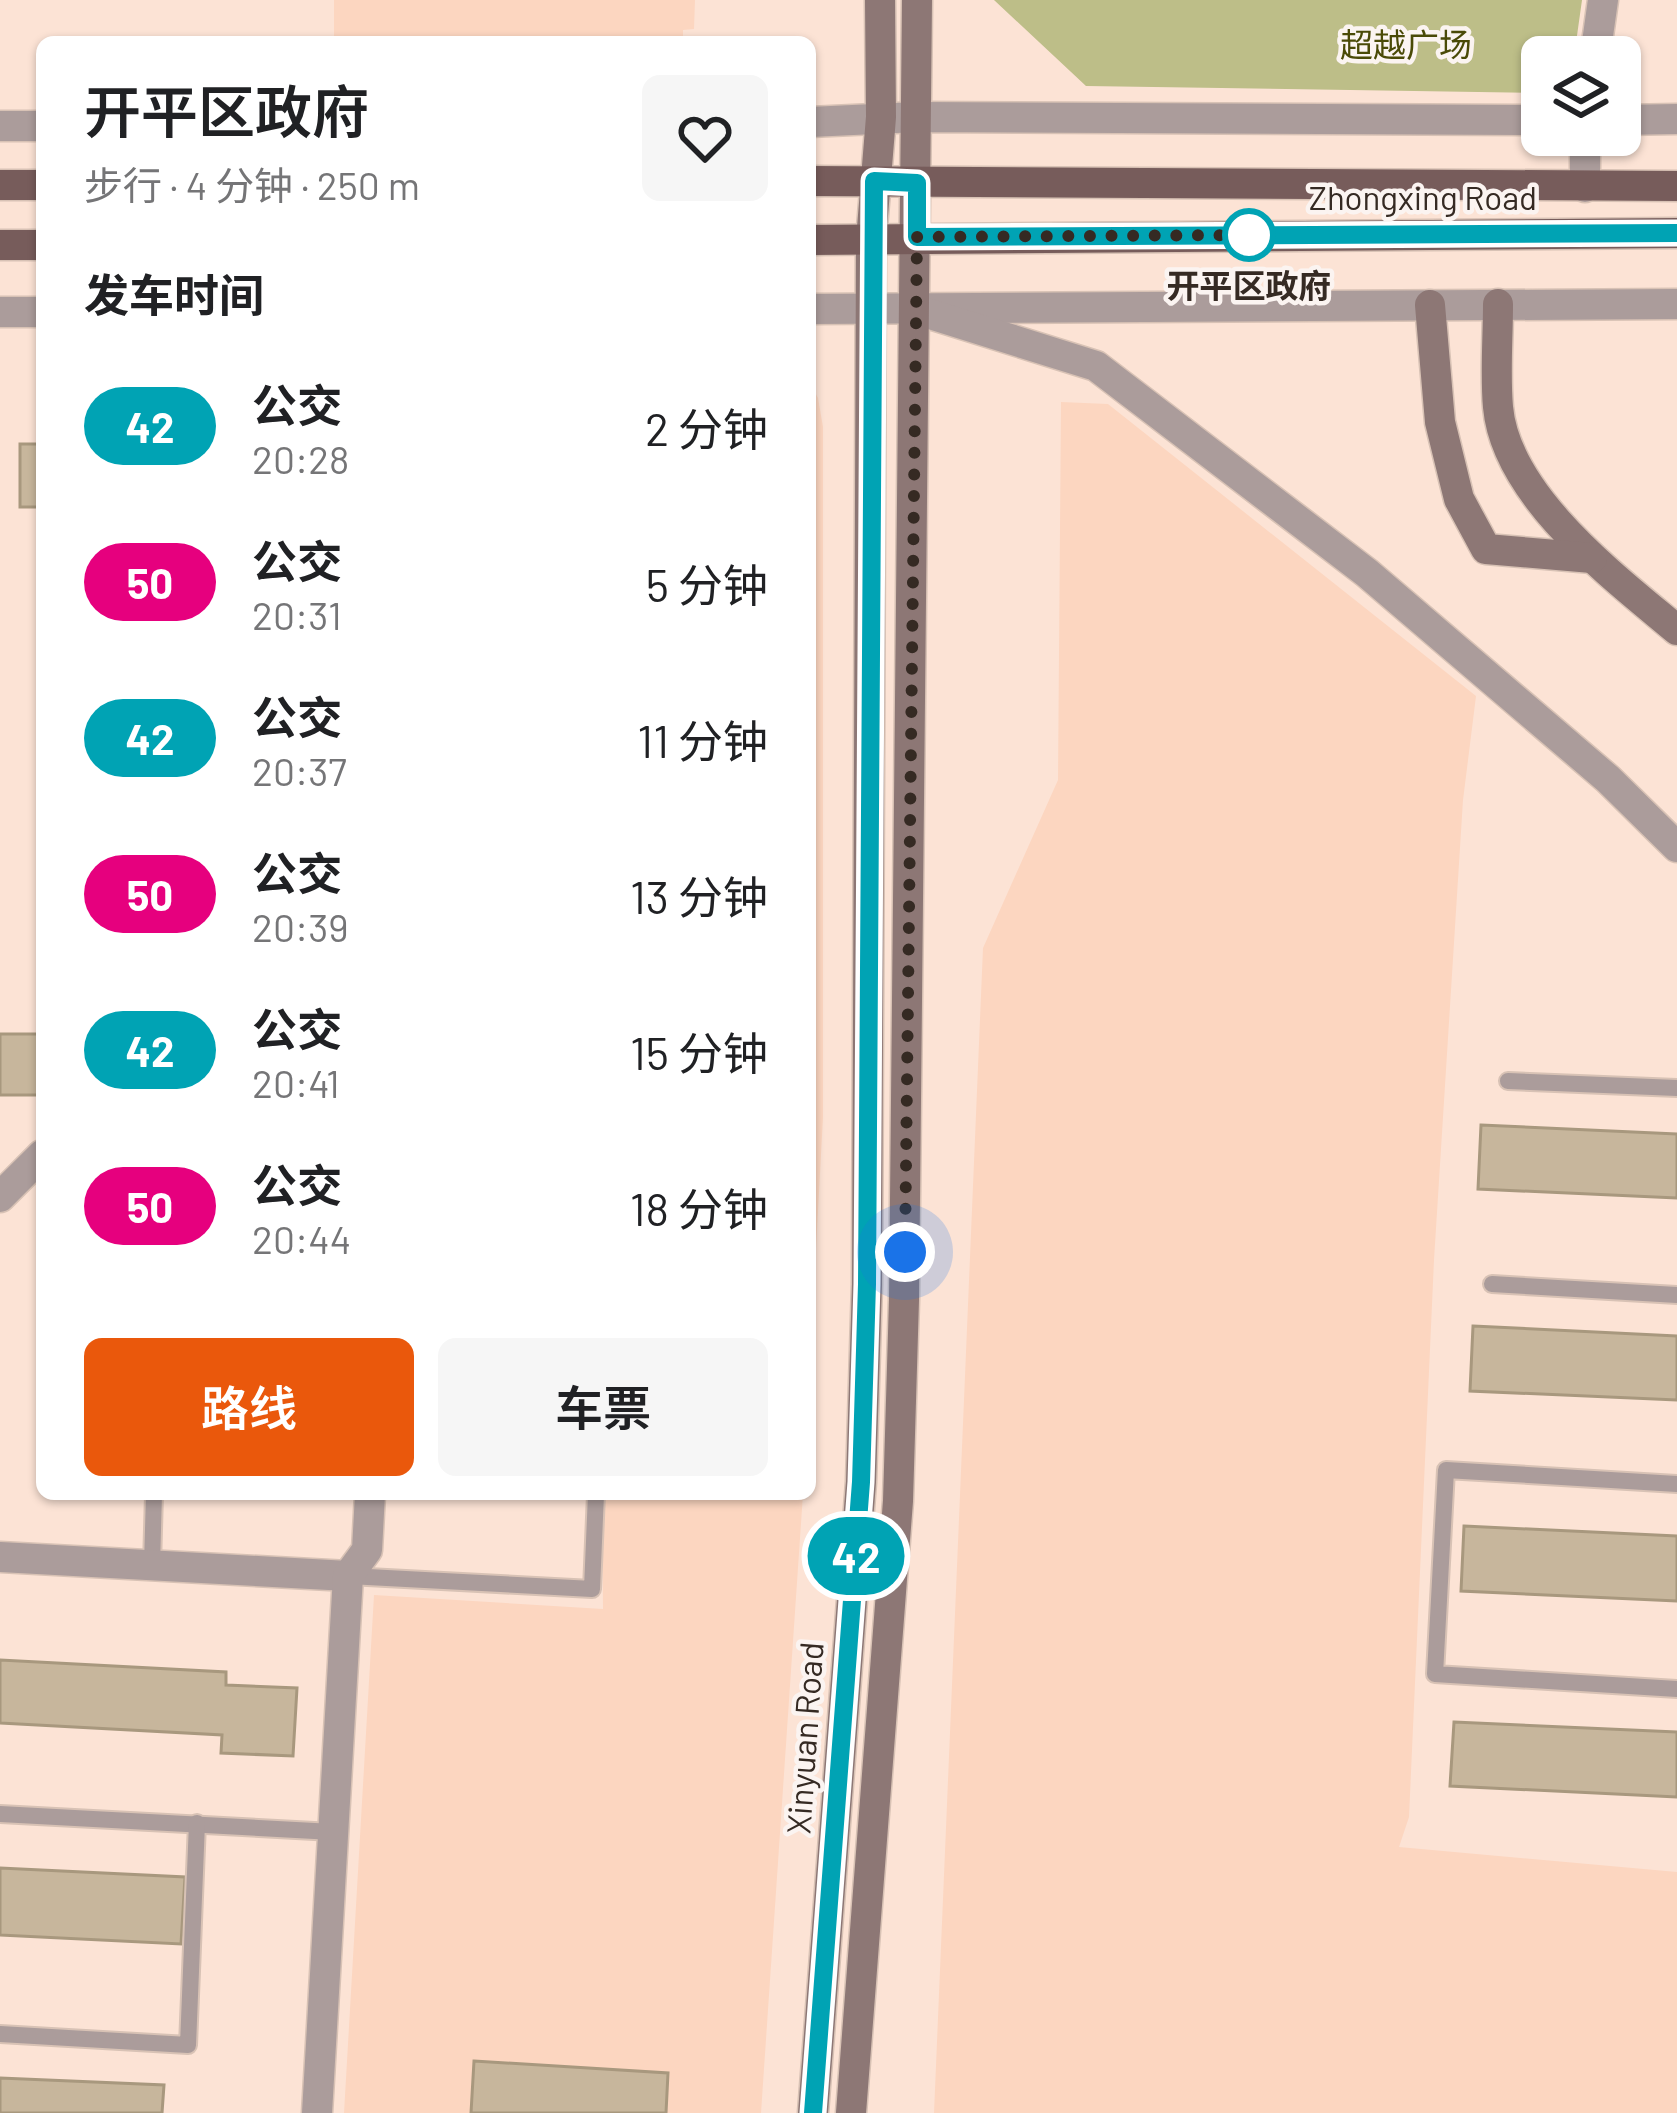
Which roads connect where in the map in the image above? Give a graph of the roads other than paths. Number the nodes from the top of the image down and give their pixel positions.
1 (880, 0) edge
2 (917, 0) edge
3 (1604, 0) edge
4 (1598, 36) edge
5 (881, 117) junction
6 (917, 117) junction
7 (1677, 119) edge
8 (1521, 120) edge
9 (1641, 120) edge
10 (816, 122) edge
11 (0, 126) edge
12 (36, 126) edge
13 (1585, 156) edge
14 (816, 181) edge
15 (874, 181) junction
16 (917, 183) junction
17 (0, 185) edge
18 (36, 185) edge
19 (1677, 186) edge
20 (1586, 187) junction
21 (1677, 233) edge
22 (917, 237) junction
23 (816, 240) edge
24 (871, 240) junction
25 (36, 244) edge
26 (0, 245) edge
27 (1498, 304) junction
28 (1677, 304) edge
29 (1430, 305) junction
30 (816, 309) edge
31 (871, 309) junction
32 (914, 309) junction
33 (0, 312) edge
34 (36, 312) edge
35 (1592, 557) junction
36 (1677, 630) edge
37 (1677, 847) edge
38 (1508, 1081) dead end
39 (1677, 1088) edge
40 (36, 1161) edge
41 (0, 1197) edge
42 (1492, 1284) dead end
43 (1677, 1294) edge
44 (1677, 1484) edge
45 (154, 1500) edge
46 (370, 1500) edge
47 (596, 1500) edge
48 (0, 1557) edge
49 (152, 1565) junction
50 (348, 1576) junction
51 (1677, 1689) edge
52 (0, 1814) edge
53 (197, 1823) junction
54 (333, 1832) junction
55 (0, 2034) edge
56 (317, 2113) edge
57 (813, 2113) edge
58 (851, 2113) edge

1 - 5 main road, Xinyuan Road
2 - 6 main road
3 - 4 street
5 - 6 street
5 - 10 street
5 - 15 main road, Xinyuan Road
6 - 8 street
6 - 16 main road
7 - 9 street
11 - 12 street
13 - 20 street
14 - 15 main road, Zhongxing Road
15 - 16 main road, Zhongxing Road
15 - 24 main road, Xinyuan Road
16 - 20 main road, Zhongxing Road
16 - 22 main road
17 - 18 main road
19 - 20 main road, Zhongxing Road
21 - 22 main road, Zhongxing Road
22 - 24 main road, Zhongxing Road
22 - 32 main road
23 - 24 main road, Zhongxing Road
24 - 31 main road, Xinyuan Road
25 - 26 main road
27 - 28 street
27 - 29 street
27 - 35 main road
29 - 32 street
29 - 35 main road
30 - 31 street
31 - 32 street
31 - 57 main road, Xinyuan Road
32 - 37 street
32 - 58 main road
33 - 34 street
35 - 36 main road
38 - 39 lane
40 - 41 street
42 - 43 lane
44 - 51 lane
45 - 49 lane
46 - 50 street
47 - 50 lane
48 - 49 street
49 - 50 street
50 - 54 street
52 - 53 lane
53 - 54 lane
53 - 55 lane
54 - 56 street

